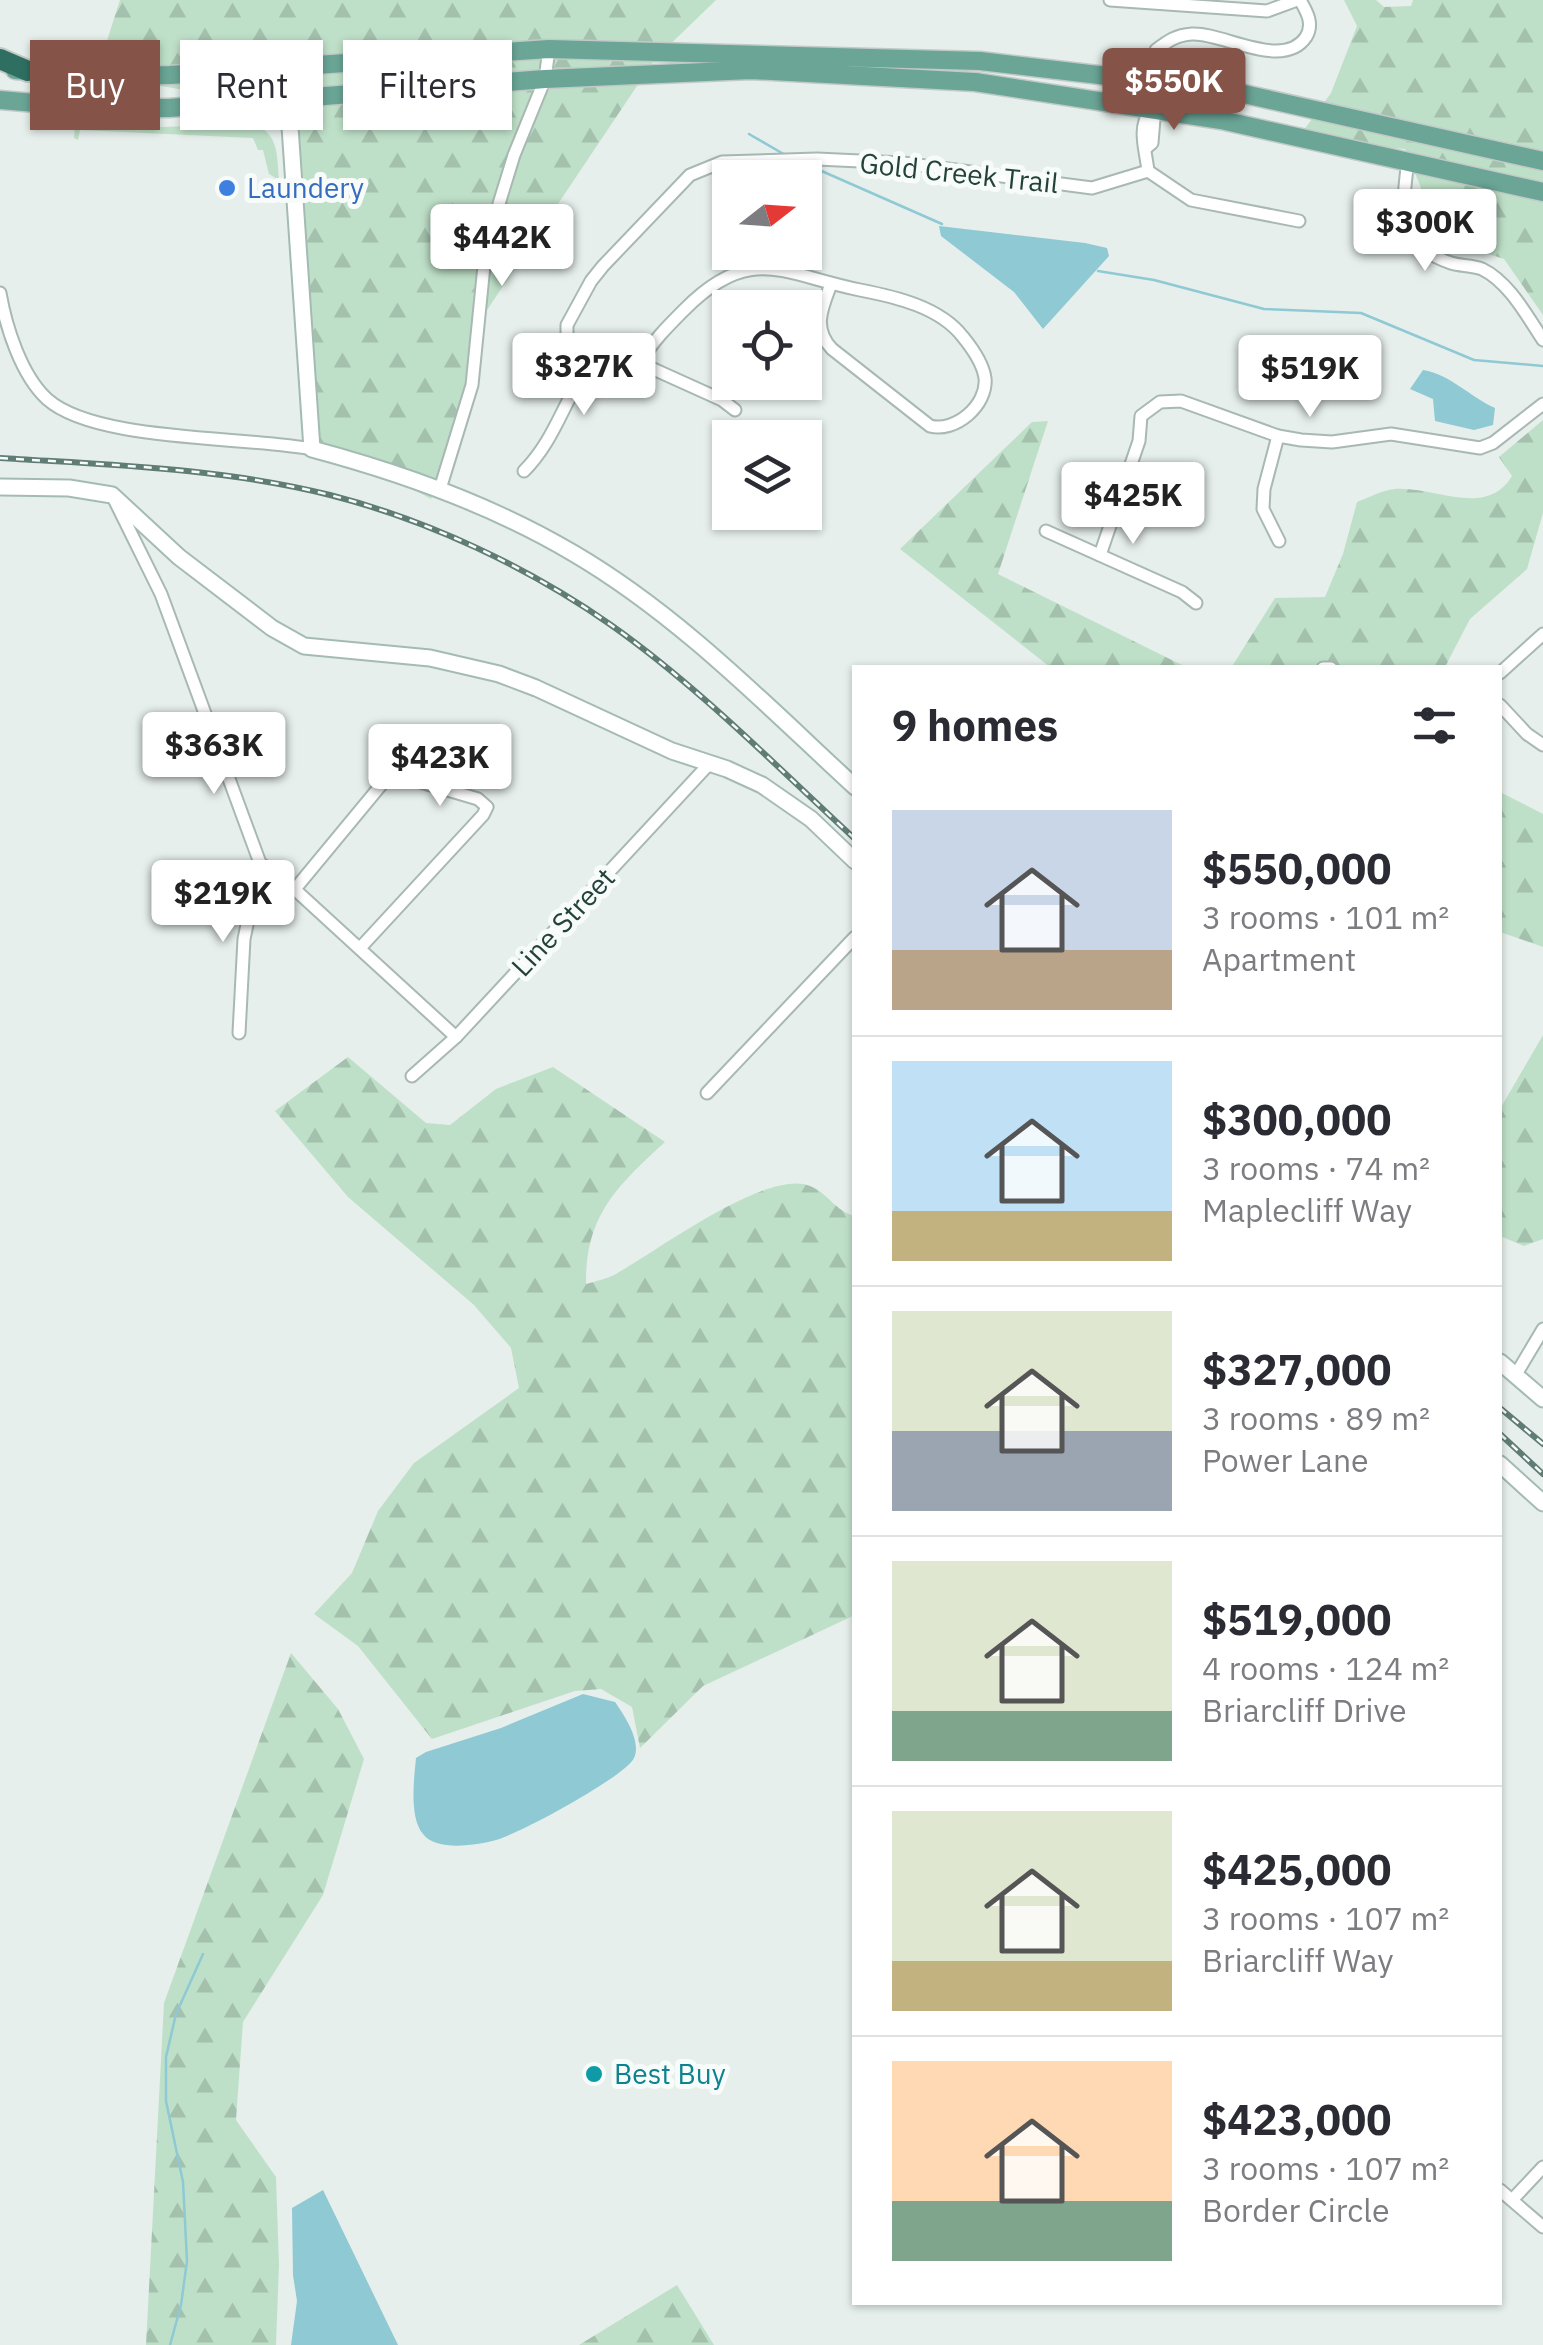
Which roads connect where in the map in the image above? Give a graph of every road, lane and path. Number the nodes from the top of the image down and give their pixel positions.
1 (1110, 0) edge
2 (1299, 0) edge
3 (549, 48) junction
4 (0, 59) edge
5 (323, 65) edge
6 (0, 69) edge
7 (28, 71) junction
8 (180, 74) edge
9 (545, 79) junction
10 (1154, 80) junction
11 (323, 96) edge
12 (0, 100) edge
13 (180, 107) edge
14 (1151, 110) junction
15 (288, 130) edge
16 (1408, 160) junction
17 (1543, 160) edge
18 (1148, 171) junction
19 (1543, 192) edge
20 (1298, 220) dead end
21 (831, 284) junction
22 (0, 293) edge
23 (1543, 340) edge
24 (640, 363) junction
25 (589, 366) junction
26 (1543, 404) edge
27 (735, 410) dead end
28 (1278, 436) junction
29 (312, 448) junction
30 (524, 471) dead end
31 (0, 487) edge
32 (440, 489) junction
33 (112, 494) junction
34 (1046, 531) dead end
35 (1279, 540) dead end
36 (1100, 555) junction
37 (1196, 602) dead end
38 (1543, 634) edge
39 (1502, 671) edge
40 (1502, 708) edge
41 (1543, 745) edge
42 (710, 763) junction
43 (852, 784) edge
44 (852, 858) edge
45 (260, 863) junction
46 (295, 889) junction
47 (852, 939) edge
48 (360, 947) junction
49 (239, 1034) dead end
50 (456, 1038) junction
51 (412, 1076) dead end
52 (707, 1093) dead end
53 (1543, 1329) edge
54 (1502, 1364) edge
55 (1515, 1376) junction
56 (1543, 1400) edge
57 (1502, 1466) edge
58 (1543, 1503) edge
59 (1543, 2166) edge
60 (1502, 2192) edge
61 (1512, 2200) junction
62 (1543, 2227) edge

1 - 2 street
2 - 10 street
3 - 5 main road
3 - 9 street
3 - 10 main road
4 - 7 highway
6 - 7 main road
7 - 8 main road
9 - 11 main road
9 - 14 main road
9 - 32 street
10 - 14 street
10 - 17 main road
12 - 13 main road
14 - 16 main road
14 - 18 street
15 - 29 street
16 - 19 main road
16 - 23 street
18 - 20 street
18 - 25 street, Gold Creek Trail
21 - 21 street
21 - 24 street
22 - 29 street
24 - 25 street
24 - 27 street
25 - 30 street
26 - 28 street
28 - 35 street
28 - 36 street
29 - 32 street
31 - 33 street
32 - 43 street
33 - 42 street
33 - 45 street
34 - 36 street
36 - 37 street
38 - 39 street
40 - 41 street
42 - 44 street
42 - 50 street, Line Street
45 - 46 street
45 - 49 street
46 - 48 street
46 - 48 street
47 - 52 street
48 - 50 street
50 - 51 street, Line Street
53 - 55 street
54 - 55 street
55 - 56 street
57 - 58 street
59 - 61 street
60 - 61 street
61 - 62 street

